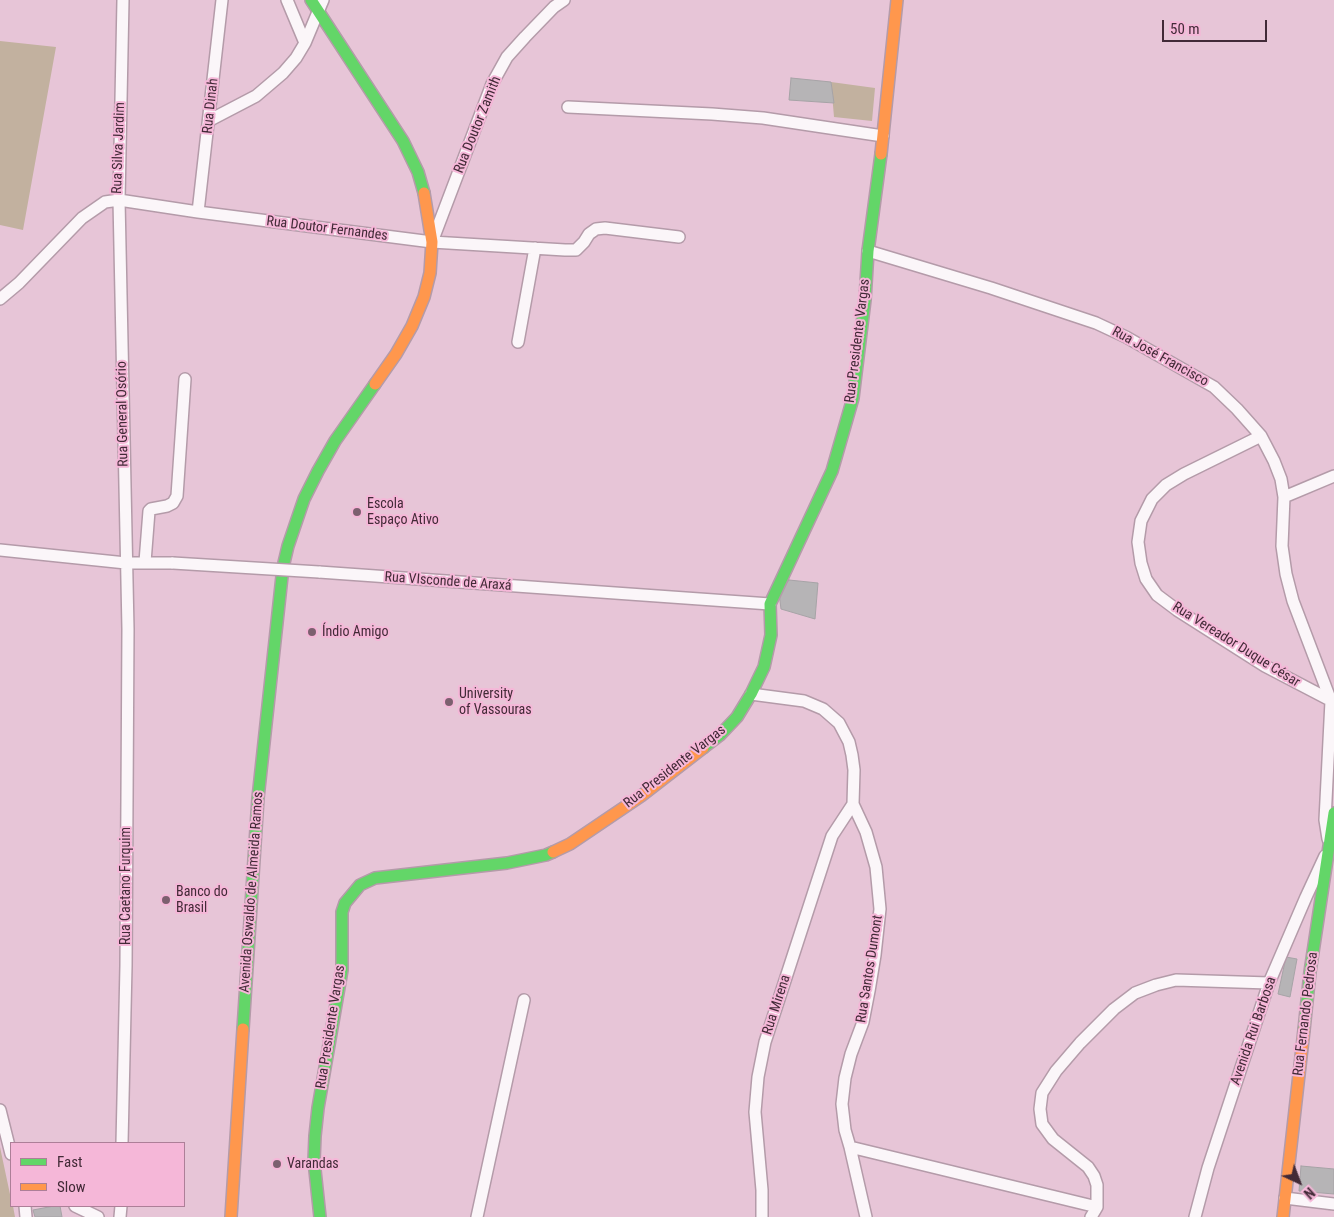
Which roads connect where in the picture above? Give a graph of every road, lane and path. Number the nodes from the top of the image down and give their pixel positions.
1 (123, 0) edge
2 (222, 0) edge
3 (287, 0) edge
4 (311, 0) edge
5 (323, 0) edge
6 (564, 0) edge
7 (897, 0) edge
8 (318, 12) junction
9 (305, 43) junction
10 (568, 107) dead end
11 (210, 120) junction
12 (884, 136) junction
13 (119, 200) junction
14 (198, 212) junction
15 (679, 237) dead end
16 (432, 242) junction
17 (536, 248) junction
18 (868, 251) junction
19 (0, 299) edge
20 (518, 342) dead end
21 (185, 379) dead end
22 (1261, 436) junction
23 (1334, 476) edge
24 (1284, 497) junction
25 (0, 550) edge
26 (145, 562) junction
27 (126, 563) junction
28 (770, 604) junction
29 (128, 629) joint
30 (751, 694) junction
31 (1333, 701) edge
32 (853, 804) junction
33 (1334, 813) edge
34 (1328, 847) junction
35 (1269, 983) junction
36 (524, 1000) dead end
37 (0, 1110) edge
38 (122, 1142) edge
39 (850, 1147) junction
40 (10, 1150) edge
41 (1285, 1198) junction
42 (1334, 1204) edge
43 (77, 1207) edge
44 (1094, 1212) edge
45 (98, 1217) edge
46 (231, 1217) edge
47 (320, 1217) edge
48 (477, 1217) edge
49 (762, 1217) edge
50 (866, 1217) edge
51 (1195, 1217) edge
52 (1283, 1217) edge

1 - 13 street, Rua Silva Jardim
2 - 11 street, Rua Dinah
3 - 9 street
4 - 8 street, Avenida Oswaldo de Almeida Ramos
5 - 8 street
6 - 16 street, Rua Doutor Zamith
7 - 12 street, Rua Presidente Vargas
8 - 9 street
8 - 16 street, Avenida Oswaldo de Almeida Ramos
9 - 11 street
10 - 12 street
11 - 14 street, Rua Dinah
12 - 18 street, Rua Presidente Vargas
13 - 14 street, Rua Doutor Fernandes
13 - 19 street, Rua Silva Jardim
13 - 27 street, Rua General Osório
14 - 16 street, Rua Doutor Fernandes
15 - 17 street, Rua Doutor Fernandes
16 - 17 street, Rua Doutor Fernandes
16 - 46 street, Avenida Oswaldo de Almeida Ramos
17 - 20 street
18 - 22 street, Rua José Francisco
18 - 28 street, Rua Presidente Vargas
21 - 26 street
22 - 24 street, Rua José Francisco
22 - 31 street, Rua Vereador Duque César
23 - 24 street
24 - 31 street, Rua José Francisco
25 - 27 street, Rua VIsconde de Araxá
26 - 27 street, Rua VIsconde de Araxá
26 - 28 street, Rua VIsconde de Araxá, bridge
27 - 29 street, Rua General Osório
28 - 30 street, Rua Presidente Vargas
29 - 38 street, Rua Caetano Furquim
30 - 32 street, Rua Santos Dumont
30 - 47 street, Rua Presidente Vargas
31 - 34 street, Rua José Francisco
32 - 39 street, Rua Santos Dumont
32 - 49 street, Rua Mirena
33 - 34 street, Rua Fernando Pedrosa
34 - 35 street, Avenida Rui Barbosa
34 - 41 street, Rua Fernando Pedrosa
35 - 44 street
35 - 51 street, Avenida Rui Barbosa
36 - 48 street
37 - 40 street
39 - 44 street
39 - 50 street, Rua Santos Dumont
41 - 42 street
41 - 52 street, Rua Fernando Pedrosa
43 - 45 street

